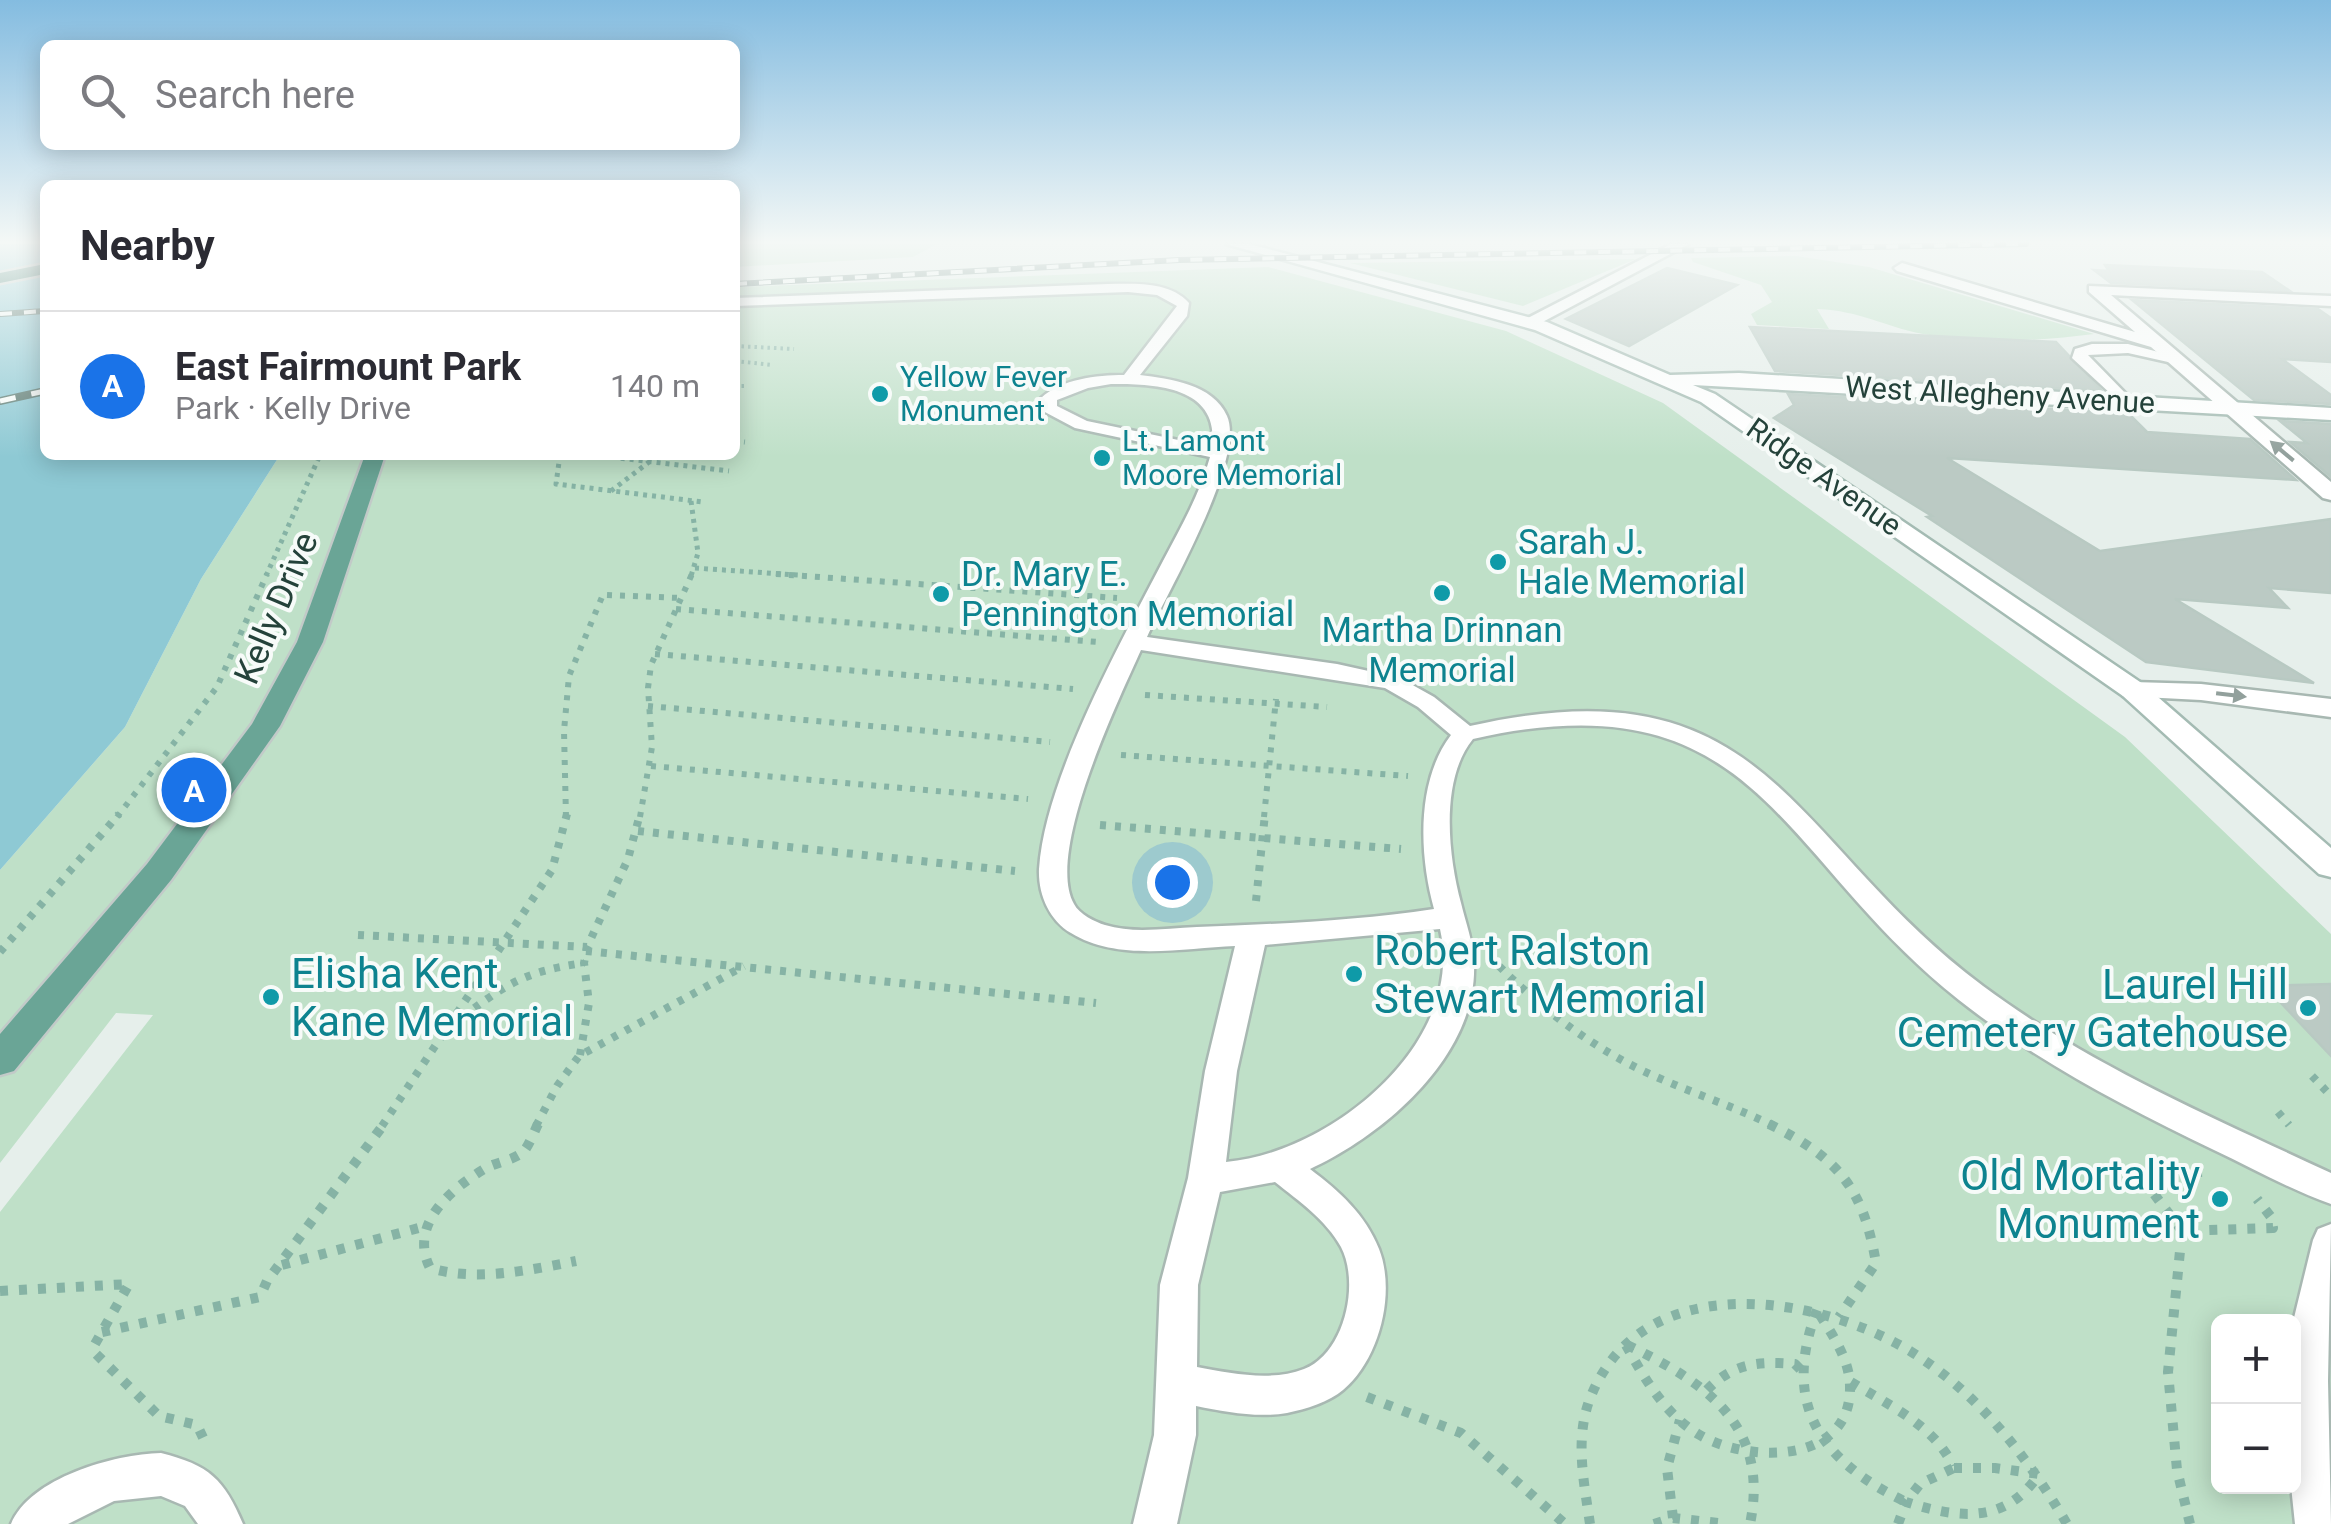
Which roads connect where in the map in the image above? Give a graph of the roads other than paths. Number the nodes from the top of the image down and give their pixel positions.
1 (1180, 315) edge
2 (1502, 315) edge
3 (1542, 315) edge
4 (2052, 315) edge
5 (2126, 315) edge
6 (1528, 322) junction
7 (2170, 352) junction
8 (1128, 380) junction
9 (1669, 380) junction
10 (2125, 402) junction
11 (2232, 408) junction
12 (2331, 414) edge
13 (1218, 454) junction
14 (373, 460) edge
15 (2331, 493) edge
16 (1133, 643) junction
17 (2134, 690) junction
18 (2331, 708) edge
19 (1465, 734) junction
20 (2331, 866) edge
21 (1454, 928) junction
22 (1252, 936) junction
23 (0, 1060) edge
24 (1282, 1168) junction
25 (1206, 1178) junction
26 (2331, 1189) edge
27 (2329, 1252) edge
28 (1178, 1383) junction
29 (33, 1524) edge
30 (221, 1524) edge
31 (1155, 1524) edge
32 (2317, 1524) edge

1 - 8 lane
2 - 6 main road, Ridge Avenue
3 - 6 main road
4 - 7 main road
5 - 7 main road
6 - 9 main road, Ridge Avenue
7 - 10 lane
7 - 11 main road
8 - 13 lane
8 - 13 lane
9 - 10 main road, West Allegheny Avenue
9 - 17 main road, Ridge Avenue
10 - 11 main road, West Allegheny Avenue
11 - 12 main road, West Allegheny Avenue
15 -> 11 main road
13 - 16 lane
14 - 23 main road, Kelly Drive
16 - 19 lane
16 - 22 lane
17 -> 18 main road
17 - 20 main road, Ridge Avenue
19 - 21 lane
19 - 26 lane
21 - 22 lane
21 - 24 lane
22 - 25 lane
24 - 25 lane
24 - 28 lane
25 - 28 lane
27 - 32 lane
28 - 31 lane
29 - 30 lane

